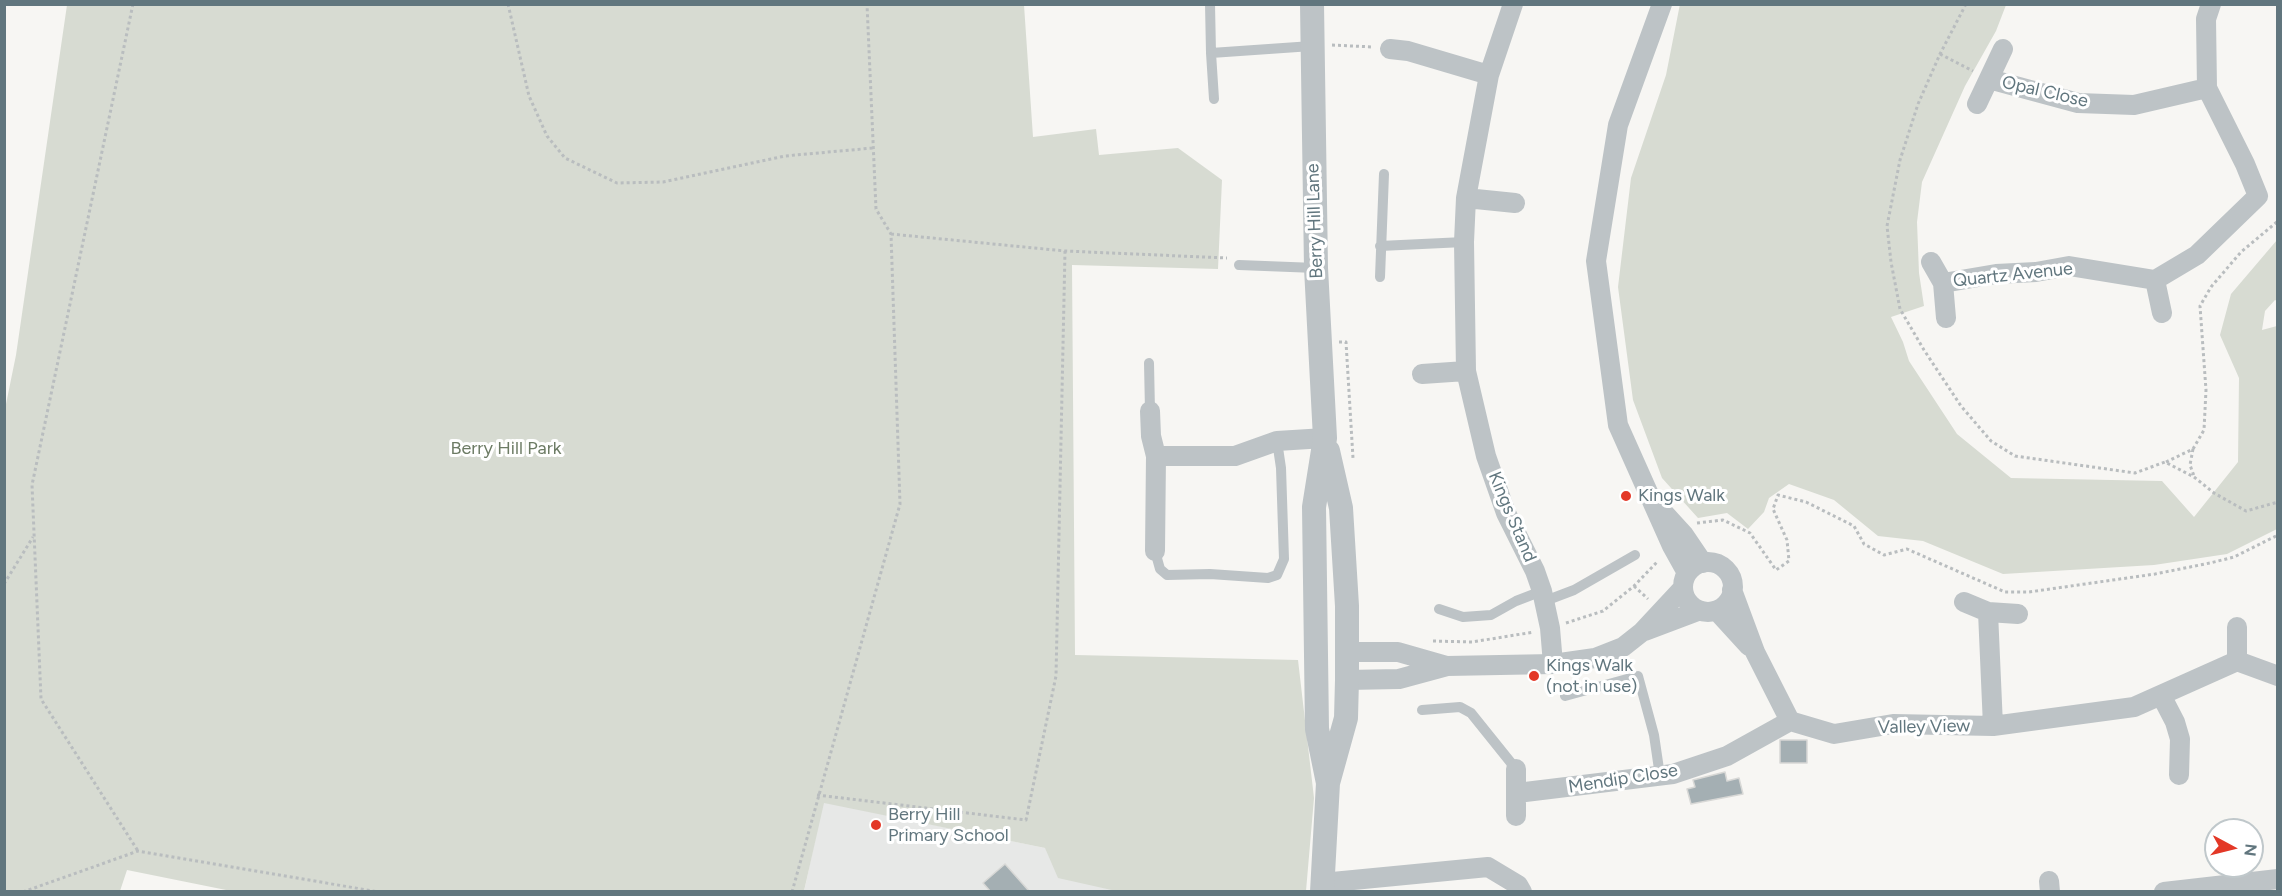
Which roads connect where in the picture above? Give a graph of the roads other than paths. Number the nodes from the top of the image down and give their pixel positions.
1 (1210, 4) edge
2 (1312, 4) edge
3 (1513, 4) edge
4 (1662, 4) edge
5 (2211, 4) edge
6 (1312, 46) junction
7 (1390, 49) road end
8 (2003, 49) dead end
9 (1211, 53) junction
10 (1489, 75) junction
11 (1989, 79) junction
12 (2207, 88) junction
13 (1214, 99) dead end
14 (1977, 104) dead end
15 (1384, 174) dead end
16 (1466, 198) junction
17 (1515, 203) dead end
18 (1464, 242) junction
19 (1380, 246) junction
20 (1931, 261) dead end
21 (1239, 265) dead end
22 (1316, 268) junction
23 (1380, 277) dead end
24 (2155, 280) junction
25 (1943, 283) junction
26 (2162, 313) dead end
27 (1946, 318) dead end
28 (1149, 363) dead end
29 (1466, 370) junction
30 (1422, 374) dead end
31 (1150, 411) joint
32 (1325, 438) junction
33 (1277, 441) junction
34 (1156, 456) junction
35 (1155, 551) joint
36 (1635, 555) dead end
37 (1691, 574) junction
38 (1732, 590) junction
39 (1544, 596) junction
40 (1964, 602) dead end
41 (1439, 609) dead end
42 (1708, 611) junction
43 (1988, 612) junction
44 (2018, 614) dead end
45 (2237, 627) dead end
46 (1642, 632) junction
47 (1347, 652) junction
48 (1755, 652) junction
49 (2237, 661) junction
50 (1553, 664) junction
51 (1447, 666) junction
52 (1331, 673) junction
53 (2277, 676) edge
54 (2162, 695) junction
55 (1564, 696) dead end
56 (1422, 710) dead end
57 (1790, 721) junction
58 (1993, 726) junction
59 (1516, 769) joint
60 (2179, 775) dead end
61 (1660, 776) junction
62 (1517, 793) junction
63 (1516, 816) dead end
64 (2277, 879) edge
65 (1322, 887) edge
66 (1522, 891) edge
67 (2164, 891) edge

1 - 9 lane
2 - 6 street, Berry Hill Lane
3 - 10 street, Kings Stand
4 - 37 street
5 - 12 street
6 - 9 lane
6 - 22 street, Berry Hill Lane
7 - 10 street
8 - 11 street, Opal Close
9 - 13 lane
10 - 16 street, Kings Stand
11 - 12 street, Opal Close
11 - 14 street, Opal Close
12 - 24 street
15 - 19 lane
16 - 17 street
16 - 18 street, Kings Stand
18 - 19 lane
18 - 29 street, Kings Stand
19 - 23 lane
20 - 25 street, Quartz Avenue
21 - 22 lane
22 - 32 street, Berry Hill Lane
24 - 25 street, Quartz Avenue
24 - 26 street
25 - 27 street, Quartz Avenue
28 - 31 lane
29 - 30 street
29 - 39 street, Kings Stand
31 - 34 street
32 - 33 street
32 - 47 street, Berry Hill Lane
32 - 52 street, Berry Hill Lane
33 - 34 street
33 - 35 lane
34 - 35 street
36 - 39 lane
37 - 38 street
37 - 42 street
37 - 46 street
38 - 42 street
38 - 48 street
39 - 41 lane
39 - 50 street, Kings Stand
40 - 43 street
42 - 46 street
42 - 48 street
43 - 44 street
43 - 58 street, Valley View
45 - 49 street
46 - 50 street
47 - 51 street
47 - 52 street, Berry Hill Lane
48 - 57 street
49 - 53 street
49 - 54 street, Valley View
50 - 51 street
51 - 52 street
52 - 65 street
54 - 58 street, Valley View
54 - 60 street
55 - 61 lane
56 - 59 lane
57 - 58 street, Valley View
57 - 61 street, Mendip Close
59 - 62 street
61 - 62 street, Mendip Close
62 - 63 street
64 - 67 street
65 - 66 street

